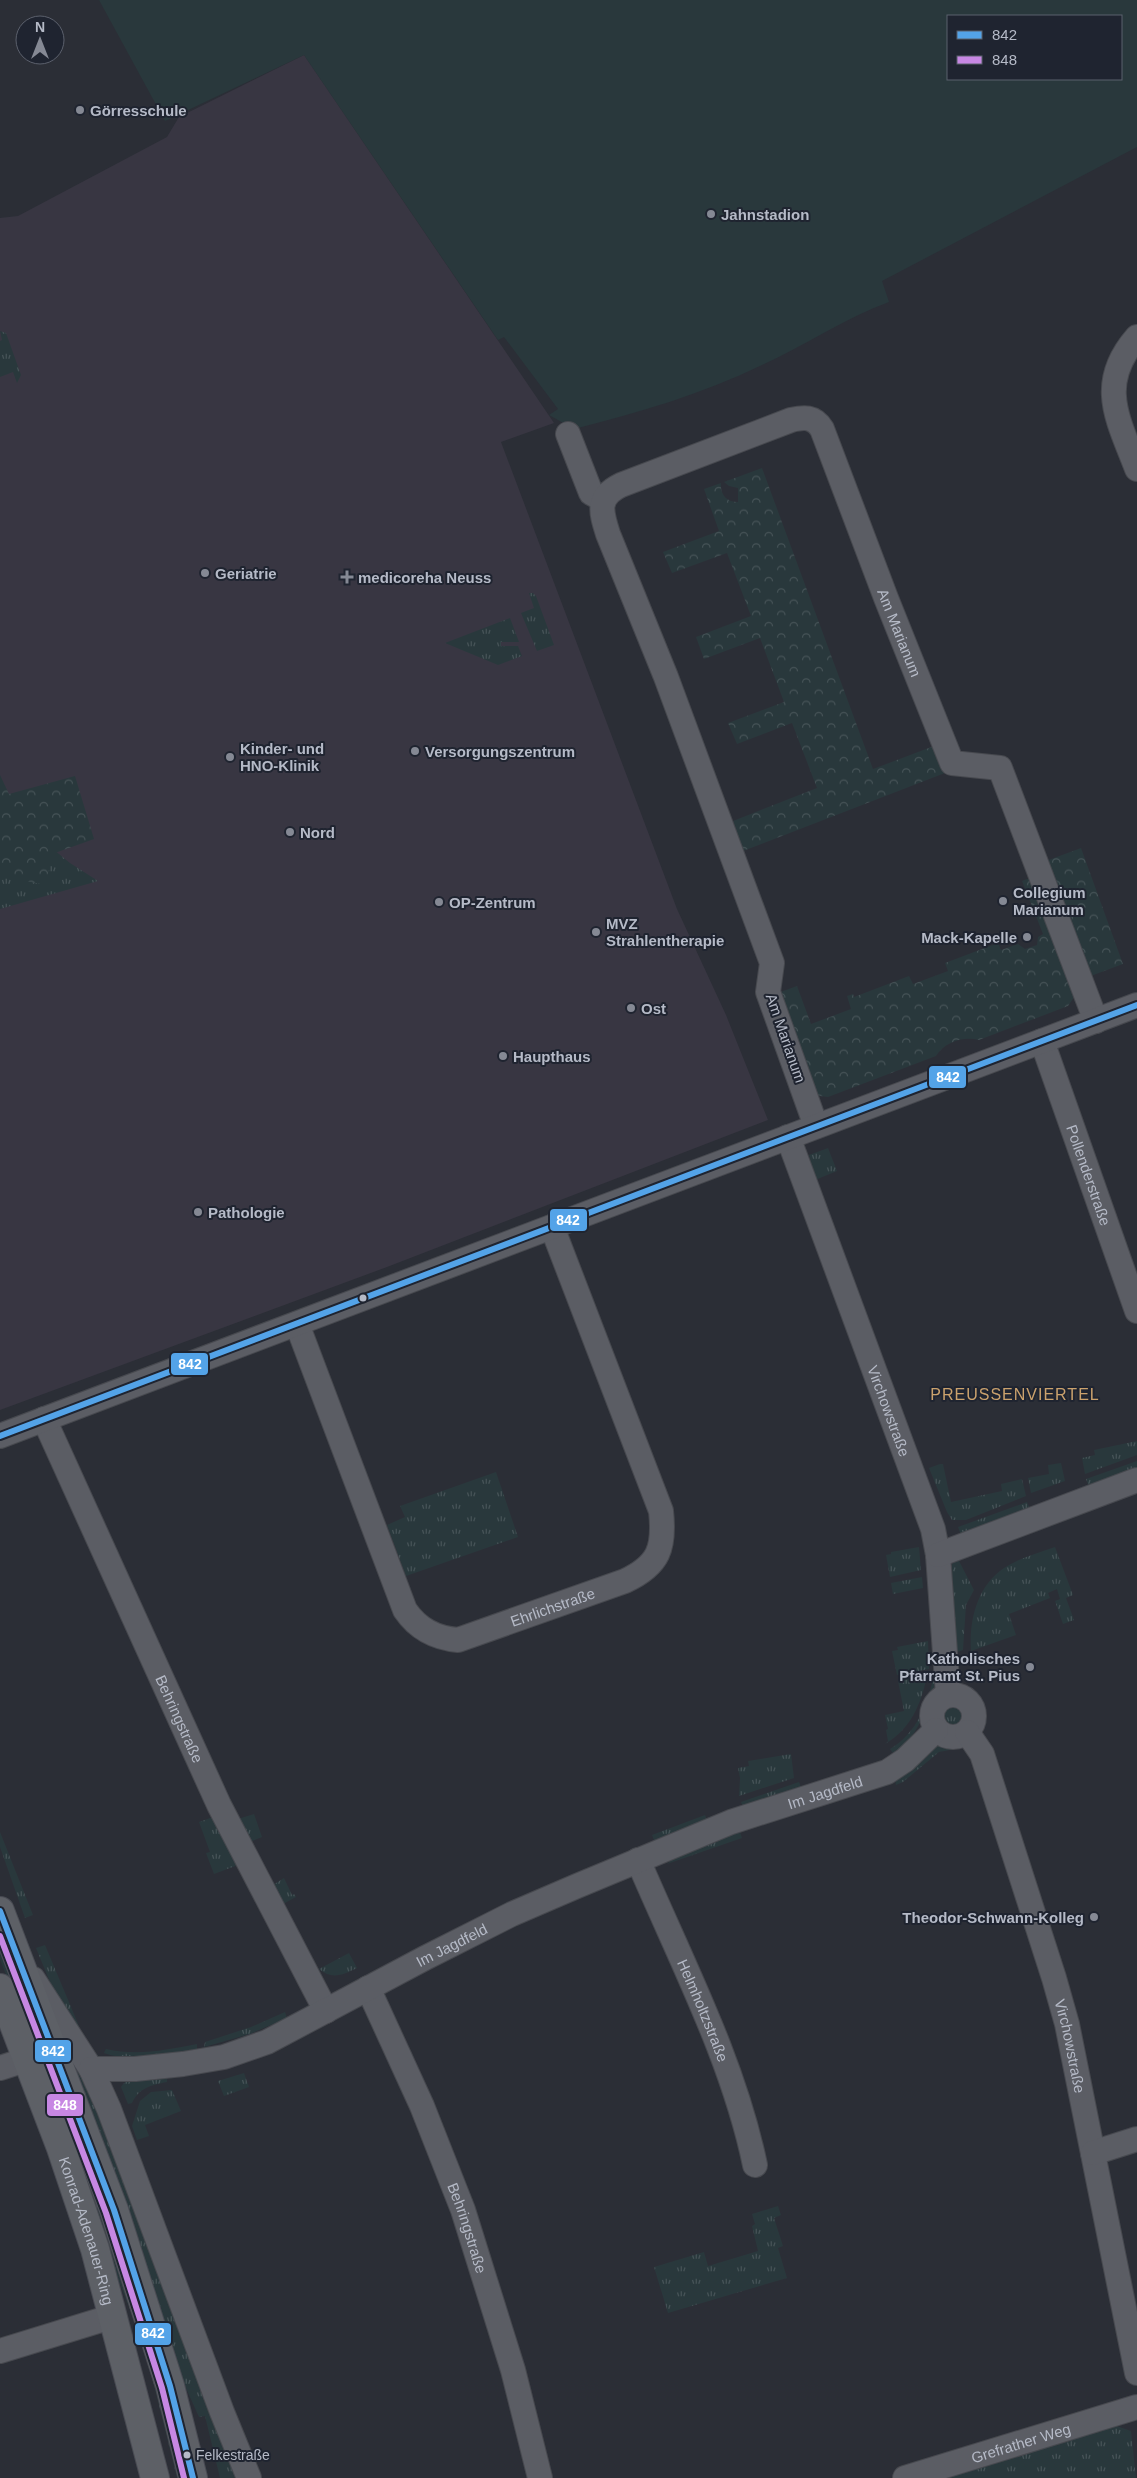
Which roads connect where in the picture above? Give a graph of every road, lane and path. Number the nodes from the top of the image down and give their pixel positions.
1 (1137, 337) edge
2 (568, 434) dead end
3 (1137, 469) edge
4 (604, 500) junction
5 (1137, 1005) edge
6 (1096, 1021) junction
7 (1042, 1041) junction
8 (816, 1126) junction
9 (788, 1137) junction
10 (552, 1227) junction
11 (1137, 1311) edge
12 (297, 1324) junction
13 (44, 1419) junction
14 (0, 1436) edge
15 (1137, 1480) edge
16 (938, 1555) junction
17 (948, 1695) junction
18 (936, 1730) junction
19 (967, 1732) junction
20 (638, 1860) junction
21 (0, 1911) edge
22 (13, 1946) junction
23 (0, 1988) edge
24 (368, 1988) junction
25 (326, 2011) junction
26 (28, 2059) junction
27 (0, 2068) edge
28 (91, 2069) junction
29 (1137, 2138) edge
30 (1093, 2153) junction
31 (755, 2165) dead end
32 (114, 2316) junction
33 (0, 2350) edge
34 (1137, 2374) edge
35 (1137, 2407) edge
36 (155, 2478) edge
37 (193, 2478) edge
38 (249, 2478) edge
39 (540, 2478) edge
40 (905, 2478) edge

1 - 3 street
2 - 4 street
4 - 6 street, Am Marianum
4 - 8 street, Am Marianum
5 - 6 street
6 - 7 street
7 - 8 street
7 - 11 street, Pollenderstraße
8 - 9 street
9 - 10 street
9 - 16 street, Virchowstraße
10 - 12 street
10 - 12 street, Ehrlichstraße
12 - 13 street
13 - 14 street
13 - 25 street, Behringstraße
15 - 16 street
16 - 17 street, Virchowstraße
17 - 18 street
17 - 19 street
18 - 19 street
18 - 20 street, Im Jagdfeld
19 - 30 street, Virchowstraße
20 - 24 street, Im Jagdfeld
20 - 31 street, Helmholtzstraße
21 - 22 main road, Konrad-Adenauer-Ring
22 - 28 street
22 - 37 main road, Konrad-Adenauer-Ring
23 - 26 main road, Konrad-Adenauer-Ring
24 - 25 street, Im Jagdfeld
24 - 39 street, Behringstraße
25 - 28 street, Im Jagdfeld
26 - 27 street
26 - 32 main road, Konrad-Adenauer-Ring
28 - 38 street
29 - 30 street
30 - 34 street, Virchowstraße
32 - 33 street
32 - 36 main road, Konrad-Adenauer-Ring
35 - 40 street, Grefrather Weg

